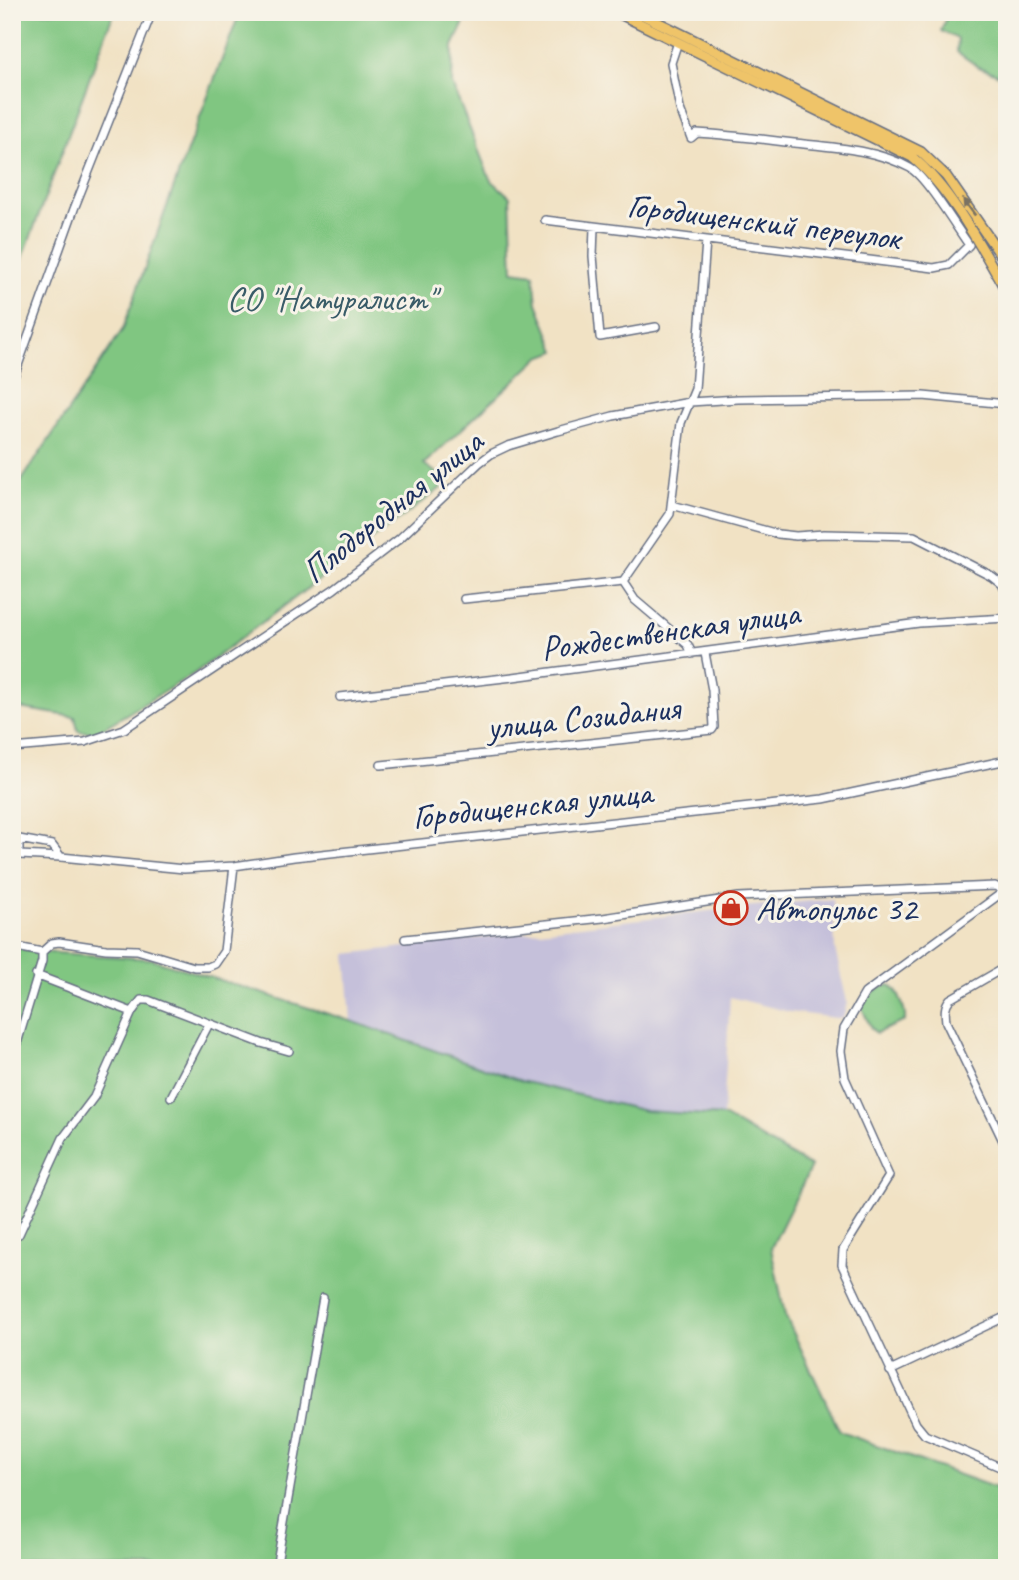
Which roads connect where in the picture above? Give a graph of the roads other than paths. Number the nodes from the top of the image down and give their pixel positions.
1 (152, 12) edge
2 (616, 12) edge
3 (637, 12) edge
4 (678, 42) junction
5 (545, 220) dead end
6 (594, 227) junction
7 (706, 241) junction
8 (1007, 264) edge
9 (1007, 292) edge
10 (656, 327) dead end
11 (12, 382) edge
12 (690, 402) junction
13 (1007, 404) edge
14 (672, 505) junction
15 (622, 582) junction
16 (1007, 594) edge
17 (464, 599) dead end
18 (1007, 618) edge
19 (705, 653) junction
20 (692, 654) junction
21 (340, 697) dead end
22 (12, 748) edge
23 (1007, 760) edge
24 (381, 765) dead end
25 (15, 839) edge
26 (15, 855) edge
27 (61, 856) junction
28 (234, 866) junction
29 (1005, 891) edge
30 (405, 939) dead end
31 (12, 946) edge
32 (42, 952) junction
33 (1007, 966) edge
34 (36, 975) junction
35 (132, 1012) junction
36 (209, 1024) junction
37 (289, 1051) dead end
38 (12, 1060) edge
39 (171, 1097) dead end
40 (1007, 1149) edge
41 (19, 1234) dead end
42 (323, 1297) dead end
43 (1007, 1316) edge
44 (890, 1371) junction
45 (1007, 1470) edge
46 (276, 1568) edge

1 - 11 street
2 - 4 main road
8 -> 3 main road
4 - 7 street, Городищенский переулок
4 - 9 main road
5 - 6 street, Городищенский переулок
6 - 7 street, Городищенский переулок
6 - 10 street
7 - 12 street
12 - 13 street, Плодородная улица
12 - 14 street
12 - 22 street, Плодородная улица
14 - 15 street
14 - 16 street
15 - 17 street
15 - 20 street
18 - 19 street, Рождественская улица
19 - 20 street, Рождественская улица
19 - 24 street, улица Созидания
20 - 21 street, Рождественская улица
23 - 28 street, Городищенская улица
25 - 26 street, Городищенская улица
25 - 27 street, Городищенская улица
26 - 27 street, Городищенская улица
27 - 28 street, Городищенская улица
28 - 32 street
29 - 30 street
29 - 44 street
31 - 32 street
32 - 34 street
33 - 40 street
34 - 35 street
34 - 38 street
35 - 36 street
35 - 41 street
36 - 37 street
36 - 39 street
42 - 46 street
43 - 44 street
44 - 45 street

